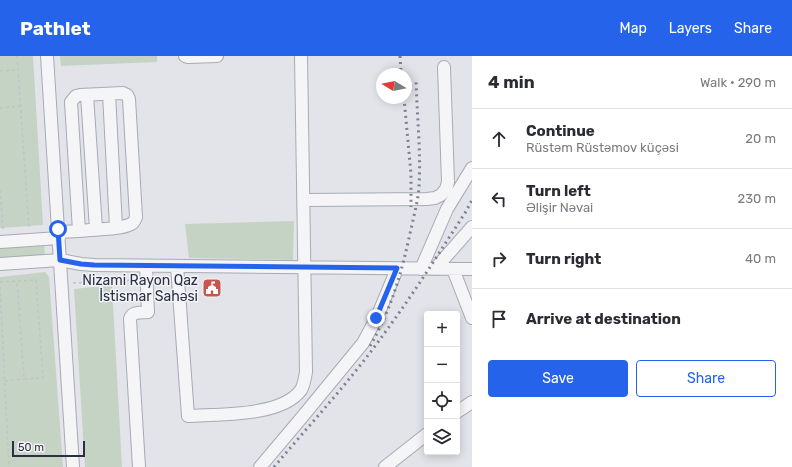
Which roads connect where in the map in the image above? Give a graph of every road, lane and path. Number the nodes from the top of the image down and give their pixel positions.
1 (17, 56) edge
2 (47, 56) edge
3 (185, 56) edge
4 (217, 56) edge
5 (301, 56) edge
6 (444, 67) dead end
7 (18, 70) junction
8 (0, 71) edge
9 (109, 94) junction
10 (87, 95) junction
11 (21, 106) junction
12 (0, 108) edge
13 (472, 168) edge
14 (0, 190) edge
15 (304, 200) junction
16 (472, 226) edge
17 (116, 227) junction
18 (96, 229) junction
19 (29, 230) dead end
20 (79, 231) junction
21 (59, 235) junction
22 (1, 237) edge
23 (60, 260) junction
24 (0, 264) edge
25 (146, 266) junction
26 (177, 266) junction
27 (305, 268) junction
28 (397, 268) junction
29 (421, 269) junction
30 (435, 269) junction
31 (453, 269) junction
32 (472, 269) edge
33 (147, 280) junction
34 (17, 281) junction
35 (0, 282) edge
36 (0, 287) edge
37 (72, 287) dead end
38 (472, 318) edge
39 (24, 379) junction
40 (5, 381) junction
41 (472, 402) edge
42 (460, 410) edge
43 (424, 436) edge
44 (9, 467) edge
45 (73, 467) edge
46 (139, 467) edge
47 (260, 467) edge
48 (385, 467) edge

1 - 7 path
2 - 21 street
3 - 4 street
5 - 15 street
6 - 15 street
7 - 8 path
7 - 11 path
9 - 10 street
9 - 17 street
9 - 17 street
10 - 18 street
10 - 20 street
11 - 12 path
11 - 19 path
13 - 29 street
14 - 22 path
15 - 27 street
16 - 30 street
17 - 18 street
18 - 20 street
20 - 21 street
21 - 22 street
21 - 23 street
23 - 24 street
23 - 25 street
23 - 45 street
25 - 26 street
25 - 33 street
26 - 27 street
26 - 27 street
27 - 28 street
28 - 29 street
28 - 47 street
29 - 30 street
30 - 31 street
31 - 32 street
31 - 38 street
33 - 37 path
33 - 46 street
34 - 35 path
34 - 39 path
34 - 39 path
36 - 40 path
39 - 40 path
40 - 44 path
41 - 42 street
43 - 48 street

